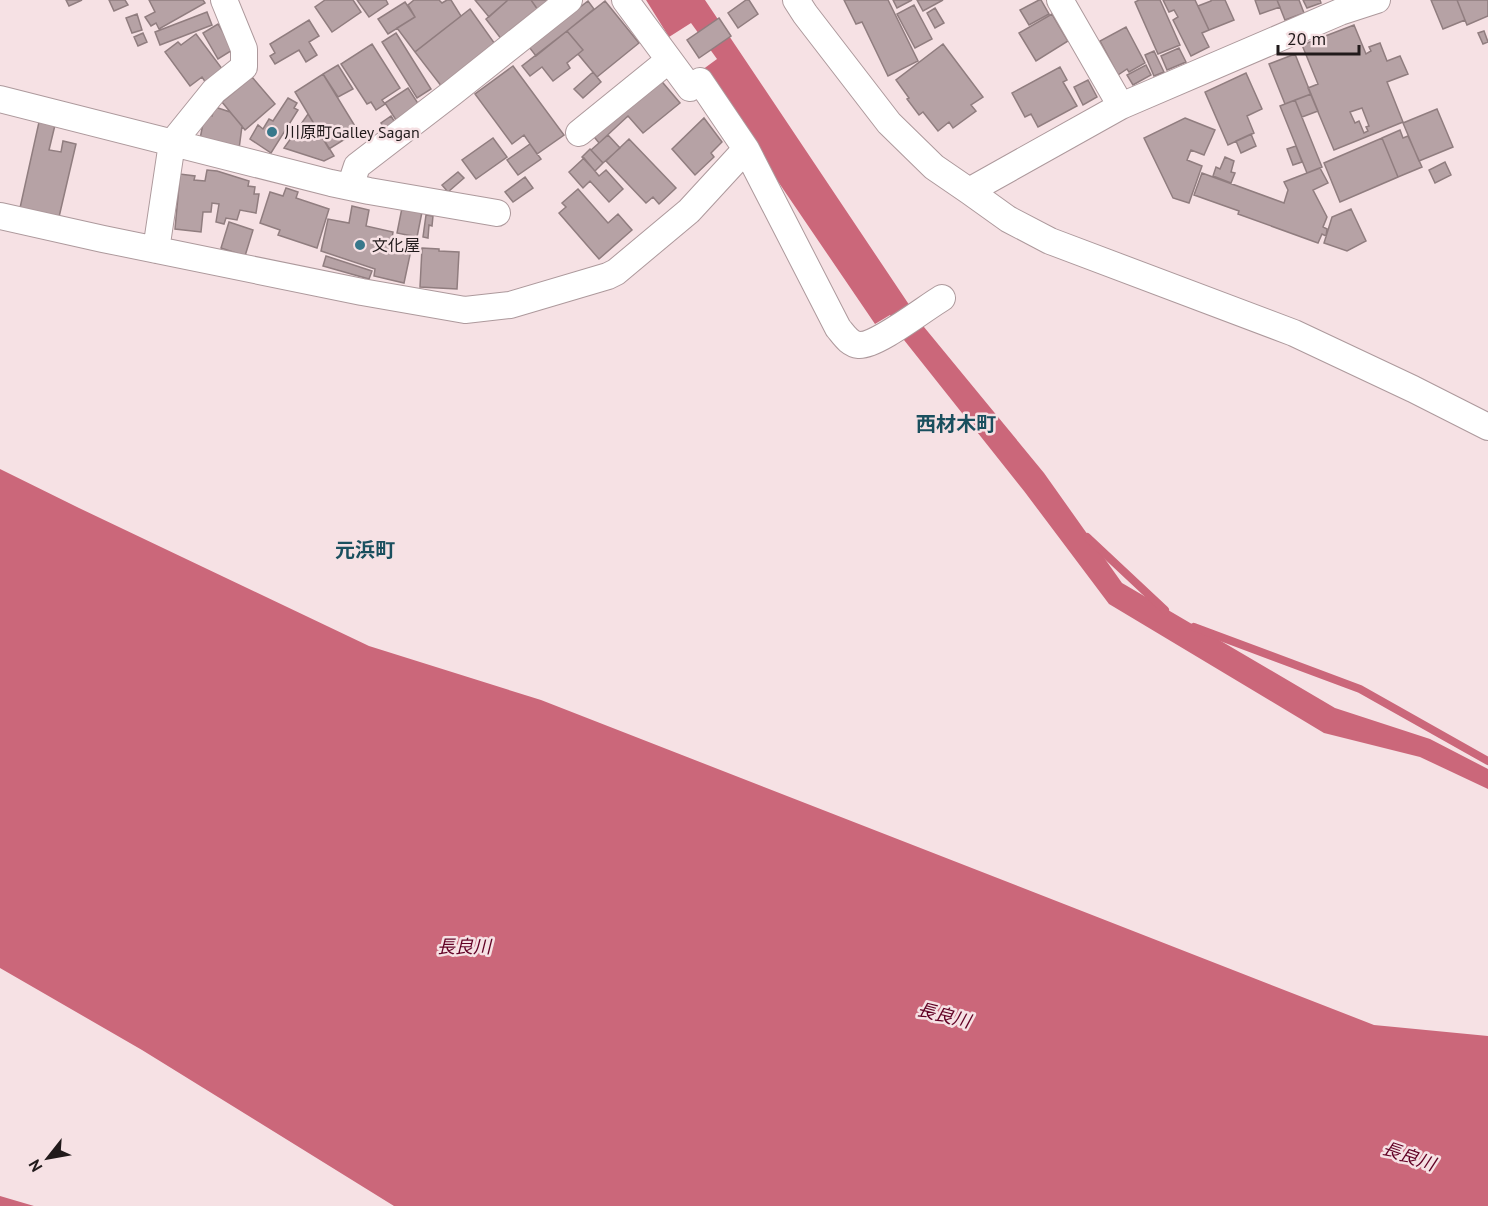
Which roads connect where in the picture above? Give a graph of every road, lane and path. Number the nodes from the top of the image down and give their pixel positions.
1 (224, 0) edge
2 (569, 0) edge
3 (625, 0) edge
4 (796, 0) edge
5 (1060, 0) edge
6 (1377, 0) edge
7 (1337, 6) edge
8 (669, 60) junction
9 (0, 99) edge
10 (1121, 106) junction
11 (579, 133) dead end
12 (172, 143) junction
13 (746, 149) junction
14 (351, 187) junction
15 (969, 191) junction
16 (497, 213) dead end
17 (0, 216) edge
18 (156, 250) junction
19 (938, 301) dead end
20 (1488, 427) edge

1 - 12 street
2 - 14 street
3 - 8 street
4 - 15 street
5 - 10 street
6 - 7 street
7 - 10 street
8 - 11 street
8 - 13 street
9 - 12 street
10 - 15 street
12 - 14 street
12 - 18 street
13 - 18 street
13 - 19 street
14 - 16 street
15 - 20 street
17 - 18 street

